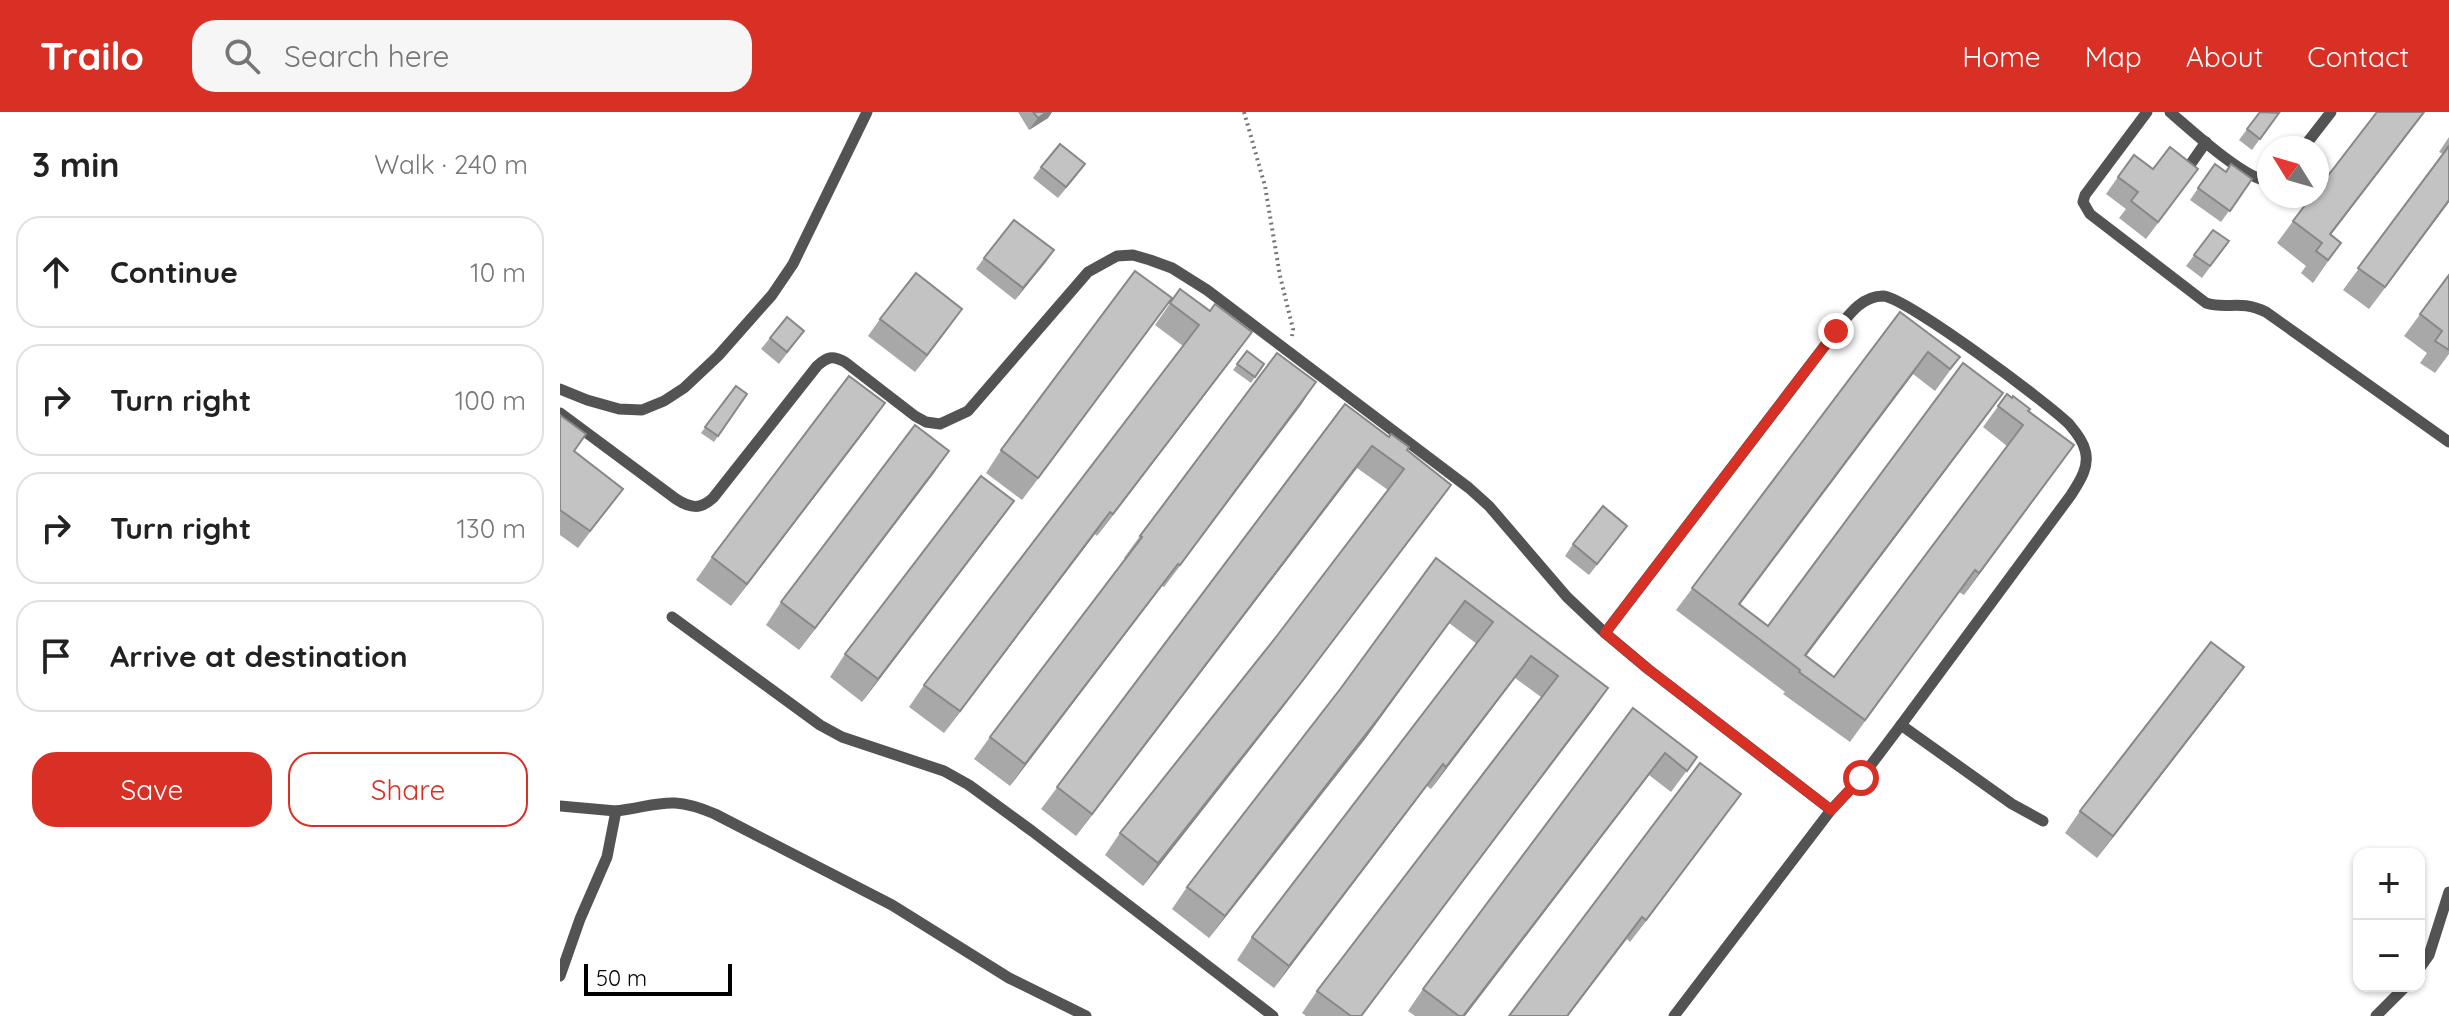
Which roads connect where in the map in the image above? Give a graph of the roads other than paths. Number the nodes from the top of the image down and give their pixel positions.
1 (867, 112) edge
2 (2147, 112) edge
3 (2170, 112) edge
4 (2331, 112) edge
5 (2312, 136) edge
6 (2206, 142) junction
7 (2185, 172) edge
8 (2257, 178) edge
9 (560, 389) edge
10 (560, 413) edge
11 (2449, 442) edge
12 (672, 617) dead end
13 (1605, 633) junction
14 (1901, 725) junction
15 (560, 806) edge
16 (1831, 810) junction
17 (616, 811) junction
18 (2043, 821) dead end
19 (2449, 892) edge
20 (2425, 961) edge
21 (560, 976) edge
22 (2400, 992) edge
23 (1086, 1016) edge
24 (1273, 1016) edge
25 (1674, 1016) edge
26 (2376, 1016) edge

1 - 9 lane
2 - 11 lane
3 - 6 lane
4 - 5 lane
6 - 7 lane
6 - 8 lane
10 - 13 lane
12 - 24 lane
13 - 14 lane
13 - 16 lane
14 - 16 lane
14 - 18 lane
15 - 17 lane
16 - 25 lane
17 - 21 lane
17 - 23 lane
19 - 20 lane
22 - 26 lane

